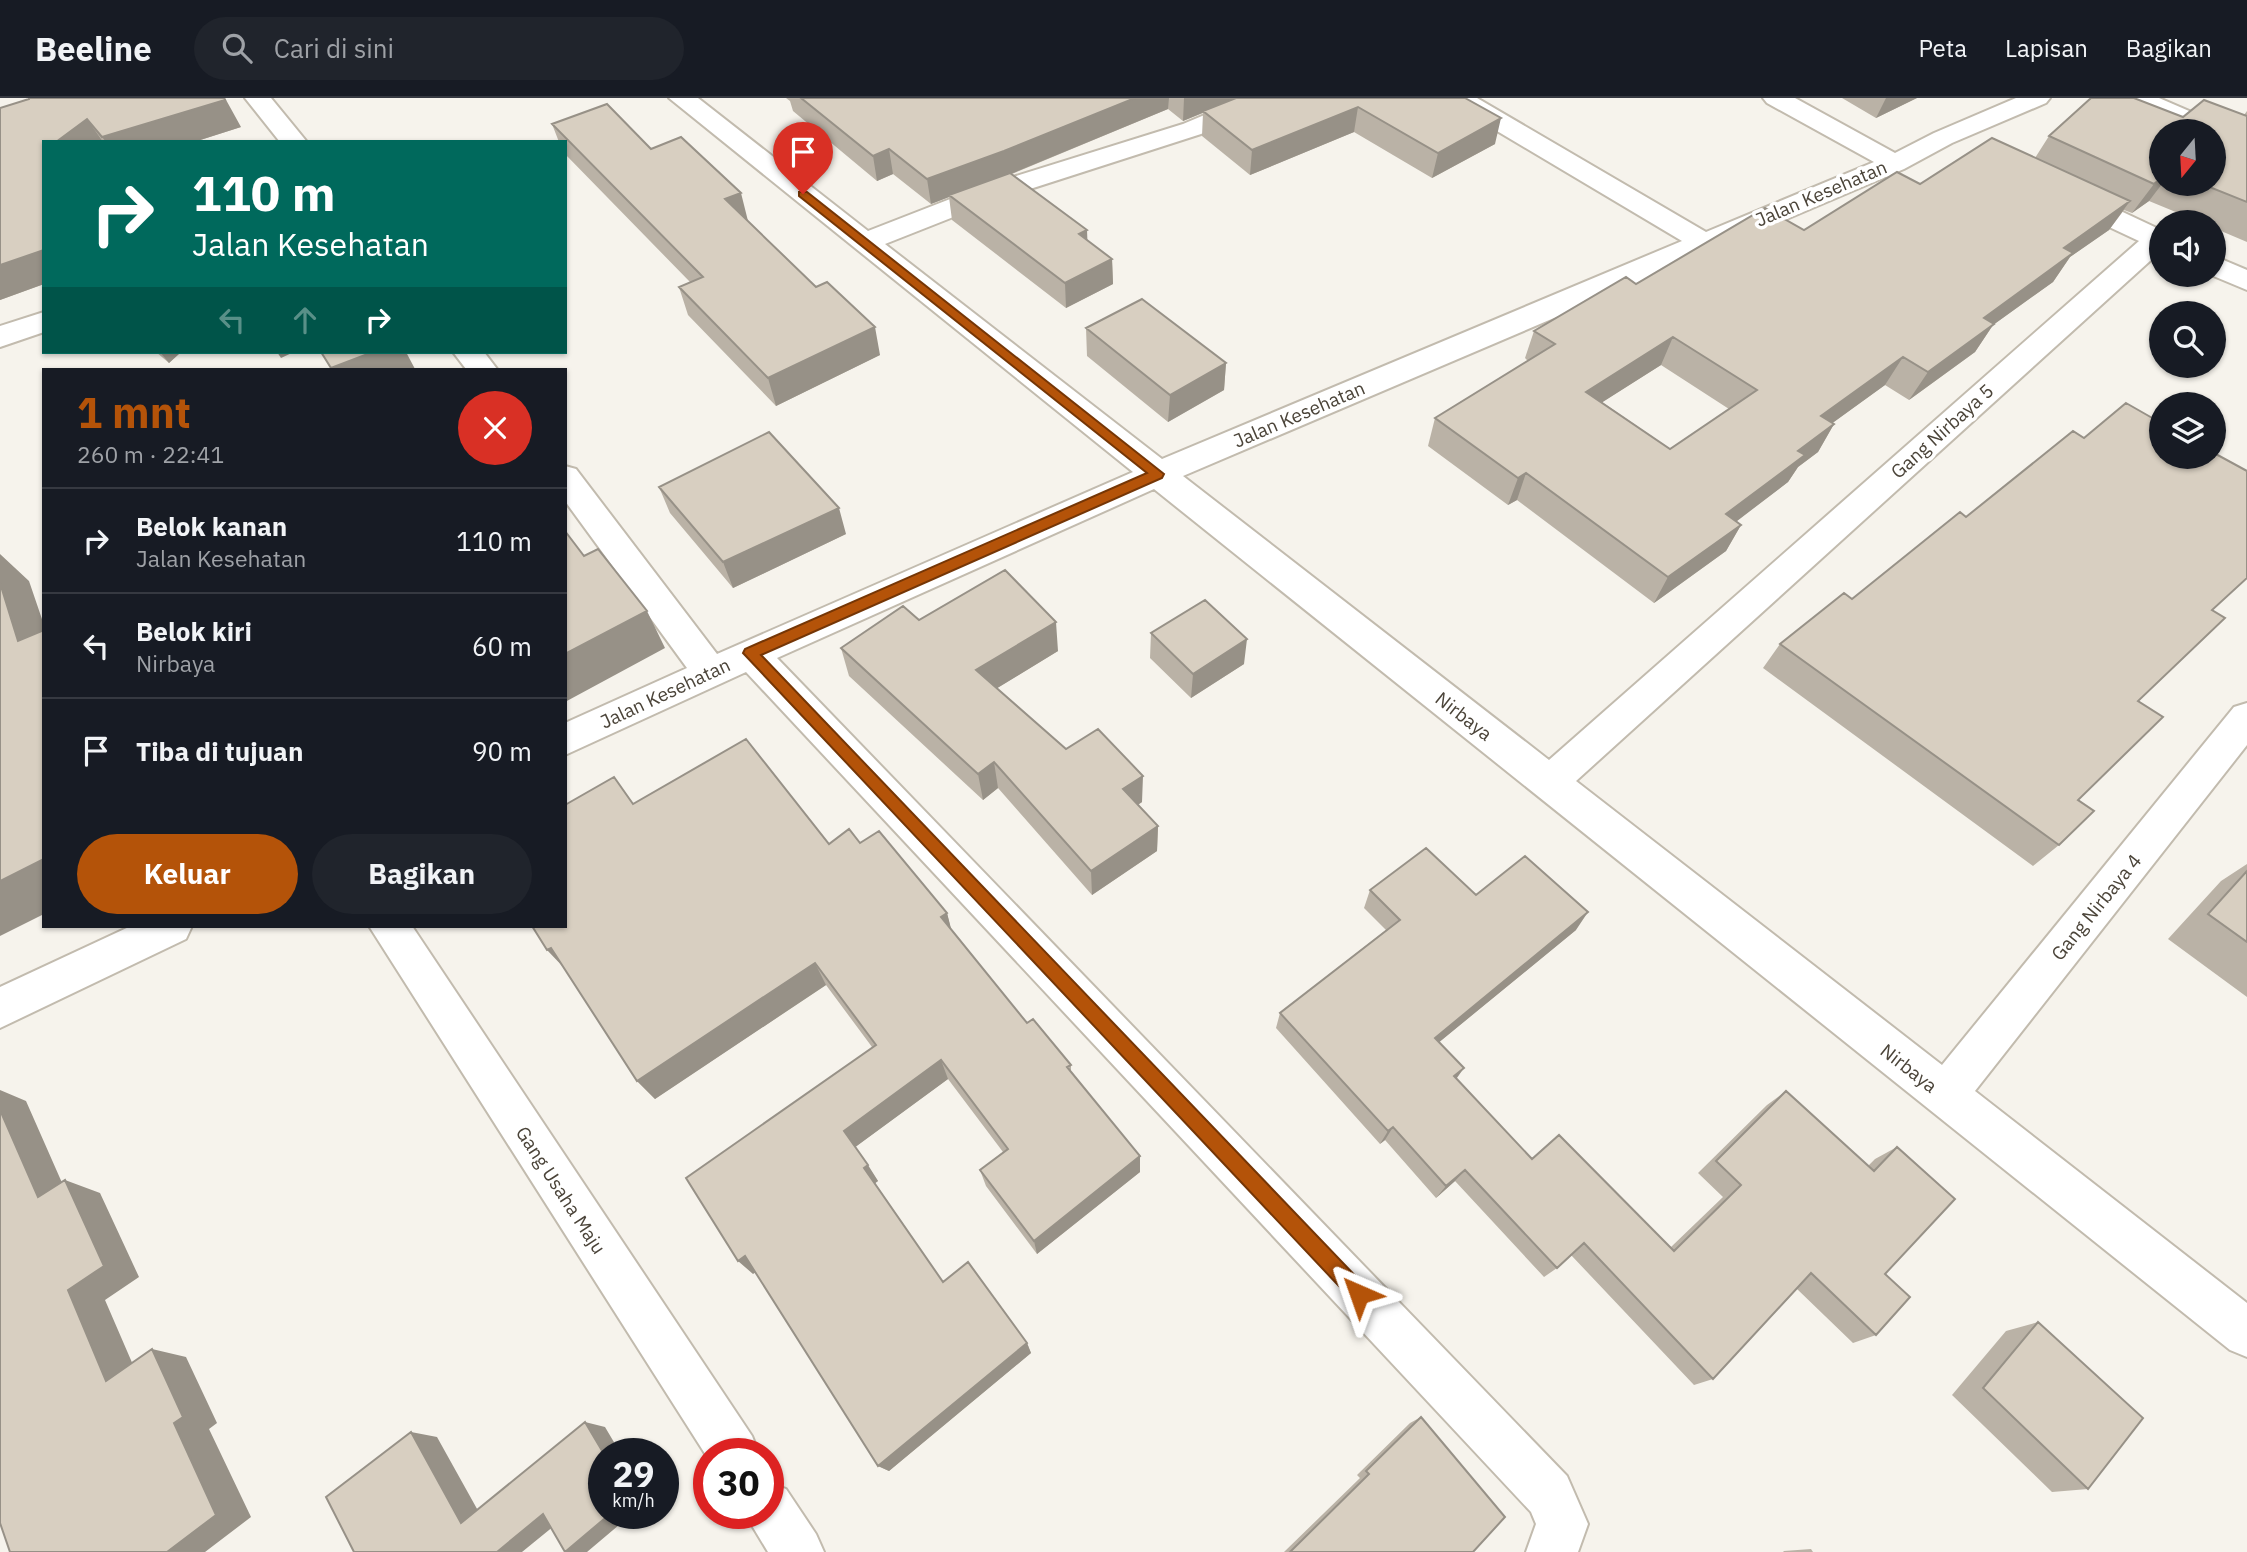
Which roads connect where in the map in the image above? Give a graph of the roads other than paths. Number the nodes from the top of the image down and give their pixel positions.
1 (258, 98) edge
2 (682, 98) edge
3 (1267, 98) edge
4 (1459, 98) edge
5 (1776, 98) edge
6 (2036, 98) edge
7 (2138, 98) edge
8 (1229, 104) edge
9 (1943, 138) junction
10 (292, 140) edge
11 (2247, 145) edge
12 (1981, 156) edge
13 (1895, 163) junction
14 (2044, 185) edge
15 (2149, 234) edge
16 (864, 242) junction
17 (1703, 242) junction
18 (2149, 249) edge
19 (2226, 271) edge
20 (2247, 281) edge
21 (42, 322) edge
22 (0, 338) edge
23 (470, 354) edge
24 (481, 368) edge
25 (1157, 474) junction
26 (567, 480) edge
27 (750, 653) junction
28 (710, 672) junction
29 (2247, 718) edge
30 (567, 739) edge
31 (1550, 782) junction
32 (168, 928) edge
33 (390, 928) edge
34 (0, 1008) edge
35 (1944, 1096) junction
36 (2247, 1333) edge
37 (724, 1438) edge
38 (783, 1529) edge
39 (798, 1552) edge
40 (1552, 1552) edge

1 - 10 street
2 - 16 street, Nirbaya
3 - 8 street
4 - 17 street
5 - 13 street
6 - 9 street, Jalan Kesehatan
7 - 11 street
8 - 16 street
9 - 12 street
9 - 13 street, Jalan Kesehatan
13 - 17 street, Jalan Kesehatan
14 - 15 street, Gang Nirbaya 5
16 - 25 street, Nirbaya
17 - 25 street, Jalan Kesehatan
18 - 31 street, Gang Nirbaya 5
19 - 20 street
21 - 22 street
23 - 24 street
25 - 27 street, Jalan Kesehatan
25 - 31 street, Nirbaya
26 - 28 street
27 - 28 street, Jalan Kesehatan
27 - 40 street
28 - 30 street, Jalan Kesehatan
29 - 35 street, Gang Nirbaya 4
31 - 35 street, Nirbaya
32 - 34 street
33 - 37 street, Gang Usaha Maju
35 - 36 street, Nirbaya
38 - 39 street

